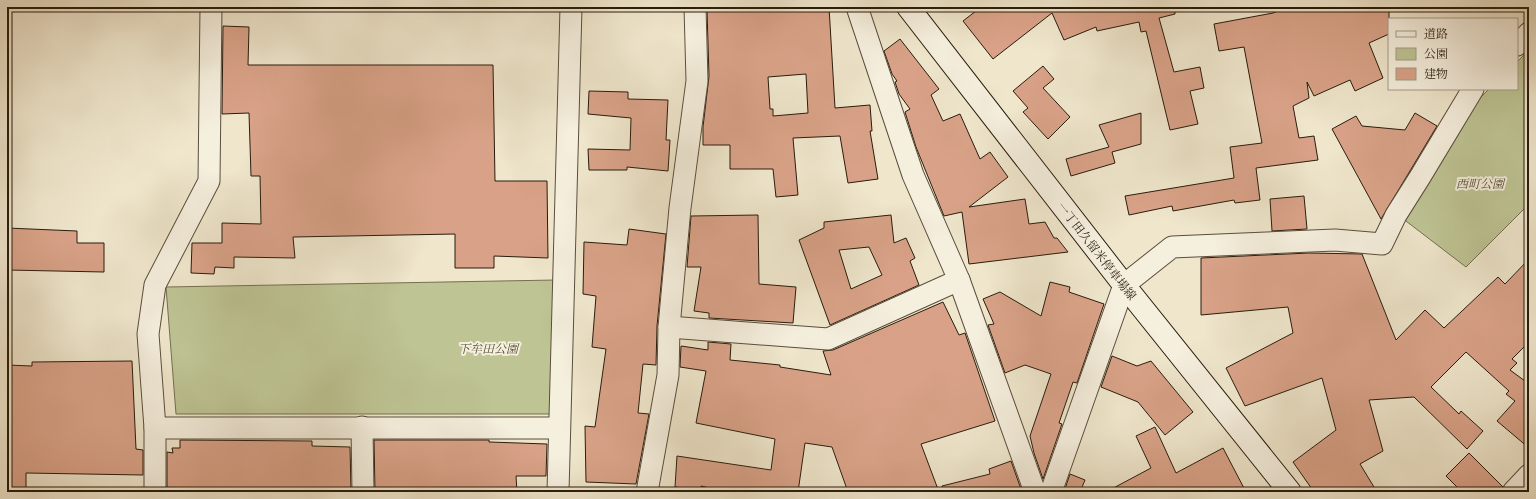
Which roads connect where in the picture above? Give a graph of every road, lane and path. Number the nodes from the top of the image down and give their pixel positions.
1 (211, 7) edge
2 (571, 7) edge
3 (695, 7) edge
4 (857, 7) edge
5 (908, 7) edge
6 (1529, 34) edge
7 (1518, 44) edge
8 (1471, 90) edge
9 (959, 280) junction
10 (1124, 285) junction
11 (669, 327) junction
12 (362, 427) junction
13 (155, 428) junction
14 (560, 428) junction
15 (1529, 475) edge
16 (155, 492) edge
17 (363, 492) edge
18 (558, 492) edge
19 (647, 492) edge
20 (1035, 492) edge
21 (1050, 492) edge
22 (1290, 492) edge
23 (1513, 492) edge

1 - 13 street
2 - 14 street
3 - 11 street
4 - 9 street
5 - 10 main road, 一丁田久留米停車場線
6 - 7 street
8 - 10 street
9 - 11 street
9 - 20 street
10 - 21 street
10 - 22 main road, 一丁田久留米停車場線
11 - 19 street
12 - 13 street
12 - 14 street
12 - 17 street
13 - 16 street
14 - 18 street
15 - 23 street

